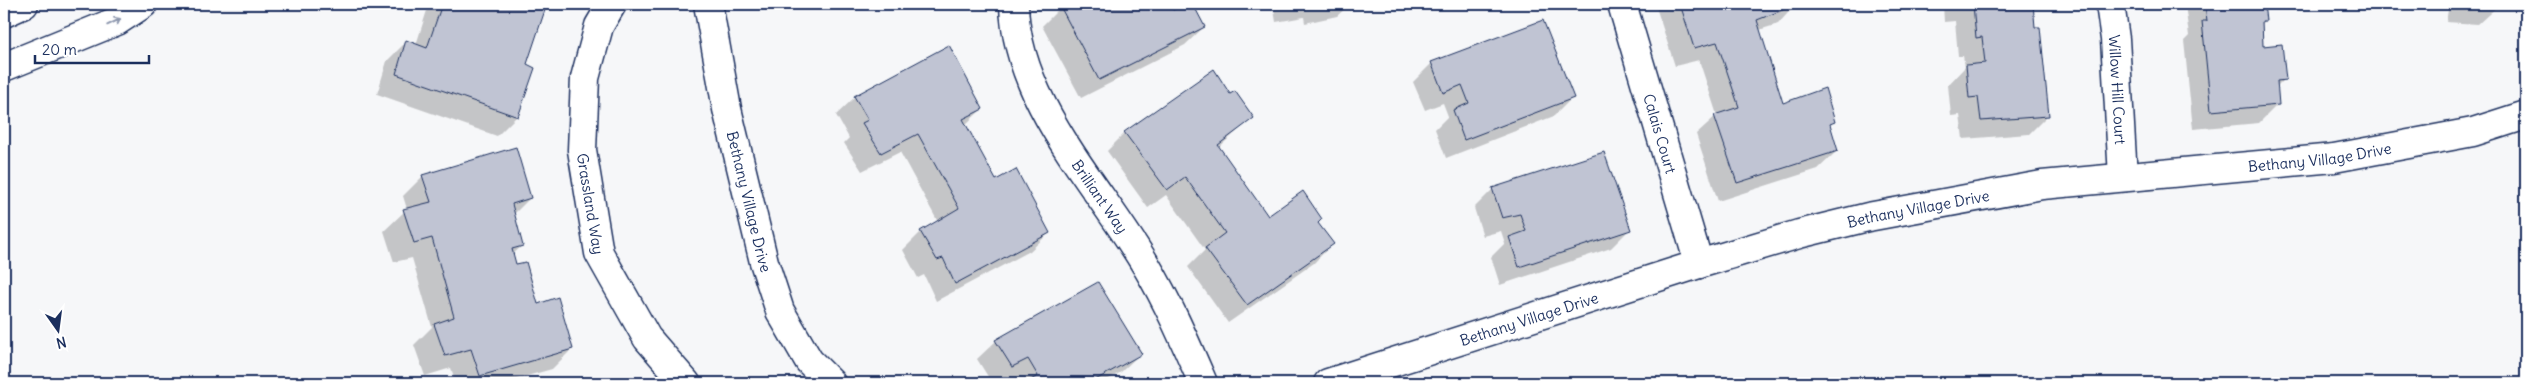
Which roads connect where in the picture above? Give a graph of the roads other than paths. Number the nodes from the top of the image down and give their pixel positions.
1 (24, 4) edge
2 (144, 4) edge
3 (612, 4) edge
4 (708, 4) edge
5 (1014, 4) edge
6 (1622, 4) edge
7 (2110, 4) edge
8 (4, 13) edge
9 (4, 67) edge
10 (2526, 115) edge
11 (2123, 177) junction
12 (1699, 264) junction
13 (686, 383) edge
14 (831, 383) edge
15 (1203, 383) edge
16 (1328, 383) edge

1 - 8 street
9 -> 2 street
3 - 13 street, Grassland Way
4 - 14 street, Bethany Village Drive
5 - 15 street, Brilliant Way
6 - 12 street, Calais Court
7 - 11 street, Willow Hill Court
10 - 11 street, Bethany Village Drive
11 - 12 street, Bethany Village Drive
12 - 16 street, Bethany Village Drive

